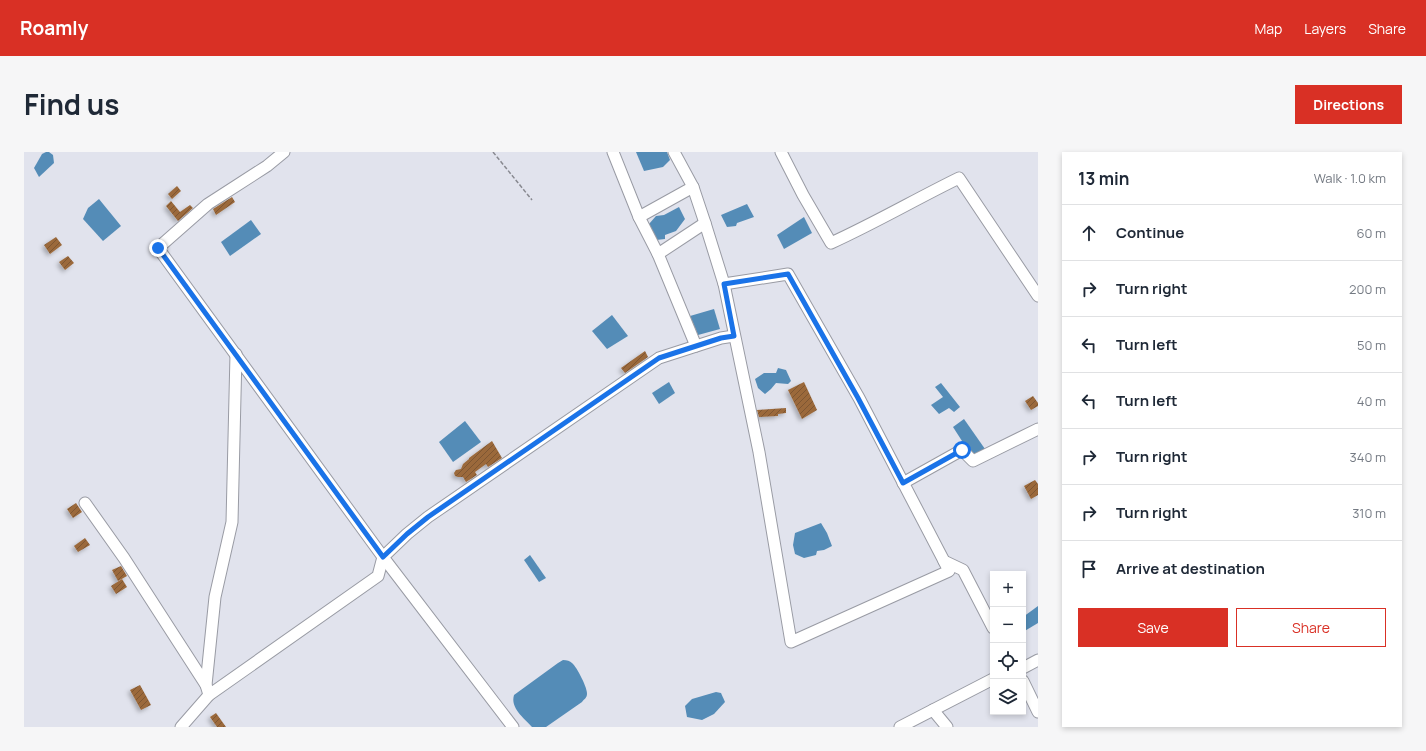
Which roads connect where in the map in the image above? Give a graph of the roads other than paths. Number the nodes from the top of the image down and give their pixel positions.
1 (284, 152) edge
2 (613, 152) edge
3 (674, 152) edge
4 (781, 152) edge
5 (693, 187) junction
6 (639, 216) junction
7 (706, 223) junction
8 (658, 254) junction
9 (724, 284) junction
10 (1038, 296) edge
11 (734, 336) junction
12 (696, 346) junction
13 (236, 354) junction
14 (1038, 430) edge
15 (903, 483) junction
16 (85, 503) dead end
17 (383, 557) junction
18 (944, 561) junction
19 (990, 622) edge
20 (1038, 660) edge
21 (1026, 666) edge
22 (990, 681) edge
23 (1026, 687) edge
24 (208, 690) junction
25 (934, 710) junction
26 (1038, 712) edge
27 (180, 727) edge
28 (513, 727) edge
29 (900, 727) edge
30 (947, 727) edge

1 - 13 street
2 - 6 street
3 - 5 street
4 - 10 street
5 - 6 street
5 - 7 street
6 - 8 street
7 - 8 street
7 - 9 street
8 - 12 street
9 - 11 street
9 - 15 street
11 - 12 street
11 - 18 street
12 - 17 street
13 - 17 street
13 - 24 street
14 - 15 street
15 - 18 street
16 - 24 street
17 - 24 street
17 - 28 street
18 - 19 street
20 - 21 street
22 - 25 street
23 - 26 street
24 - 27 street
25 - 29 street
25 - 30 street

